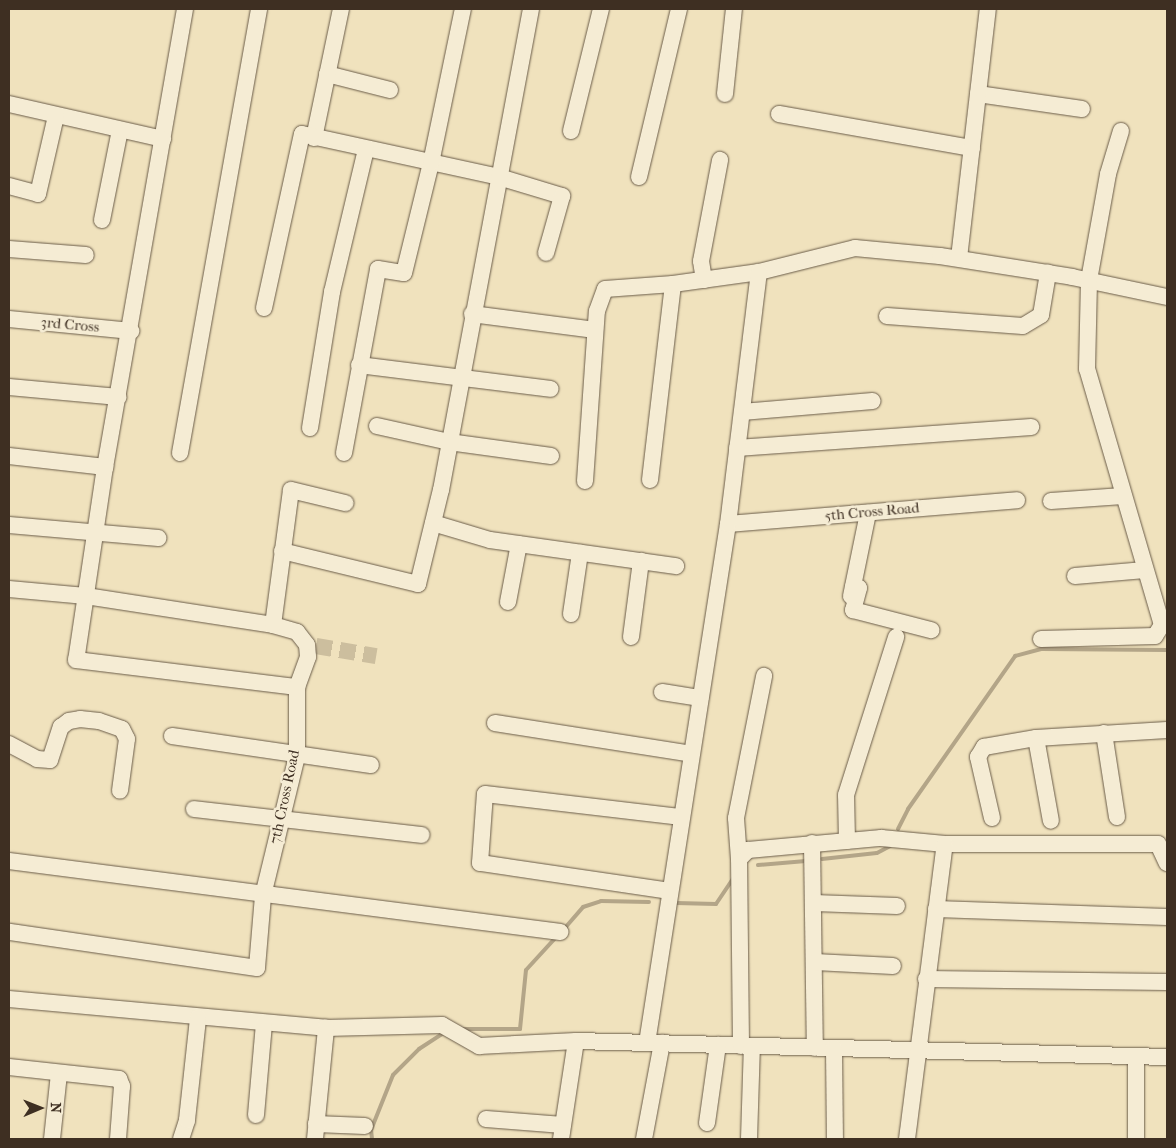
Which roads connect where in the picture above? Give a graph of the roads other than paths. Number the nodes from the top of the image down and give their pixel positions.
1 (185, 9) edge
2 (259, 9) edge
3 (342, 9) edge
4 (463, 9) edge
5 (531, 9) edge
6 (601, 9) edge
7 (679, 9) edge
8 (734, 9) edge
9 (988, 9) edge
10 (328, 74) junction
11 (390, 90) dead end
12 (725, 94) dead end
13 (978, 94) junction
14 (9, 104) edge
15 (1082, 108) dead end
16 (780, 114) dead end
17 (56, 116) junction
18 (120, 130) junction
19 (572, 131) dead end
20 (1122, 131) dead end
21 (314, 138) junction
22 (162, 139) junction
23 (972, 148) junction
24 (366, 149) junction
25 (720, 160) dead end
26 (432, 163) junction
27 (499, 176) junction
28 (640, 177) dead end
29 (9, 186) edge
30 (102, 220) dead end
31 (9, 249) edge
32 (546, 253) dead end
33 (86, 255) dead end
34 (959, 258) junction
35 (759, 272) junction
36 (1048, 273) junction
37 (704, 280) junction
38 (1090, 280) junction
39 (673, 284) junction
40 (1167, 296) edge
41 (264, 308) dead end
42 (472, 314) junction
43 (887, 316) dead end
44 (9, 319) edge
45 (595, 330) junction
46 (131, 331) junction
47 (359, 365) junction
48 (462, 379) junction
49 (9, 388) edge
50 (551, 389) dead end
51 (119, 398) junction
52 (873, 401) dead end
53 (742, 412) junction
54 (377, 426) dead end
55 (1031, 427) dead end
56 (310, 428) dead end
57 (449, 442) junction
58 (737, 448) junction
59 (180, 453) dead end
60 (344, 453) dead end
61 (9, 456) edge
62 (551, 456) dead end
63 (105, 466) junction
64 (650, 480) dead end
65 (585, 481) dead end
66 (1123, 496) junction
67 (1016, 500) dead end
68 (1051, 501) dead end
69 (345, 503) dead end
70 (868, 513) junction
71 (433, 523) junction
72 (728, 524) junction
73 (9, 525) edge
74 (98, 531) junction
75 (158, 538) dead end
76 (519, 544) junction
77 (282, 551) junction
78 (580, 553) junction
79 (641, 561) junction
80 (676, 566) dead end
81 (1145, 570) junction
82 (1075, 576) dead end
83 (856, 587) junction
84 (9, 589) edge
85 (86, 596) junction
86 (508, 602) dead end
87 (848, 608) dead end
88 (571, 614) dead end
89 (273, 625) junction
90 (931, 630) dead end
91 (631, 637) dead end
92 (896, 637) dead end
93 (1041, 639) dead end
94 (764, 676) dead end
95 (297, 687) junction
96 (662, 692) dead end
97 (701, 698) junction
98 (495, 723) dead end
99 (1167, 730) edge
100 (1104, 733) junction
101 (172, 736) dead end
102 (1036, 738) junction
103 (9, 744) edge
104 (692, 754) junction
105 (297, 756) junction
106 (370, 765) dead end
107 (120, 791) dead end
108 (194, 809) dead end
109 (682, 817) junction
110 (1117, 817) dead end
111 (992, 818) dead end
112 (282, 820) junction
113 (1051, 821) dead end
114 (422, 834) dead end
115 (847, 841) junction
116 (812, 844) junction
117 (945, 844) junction
118 (739, 859) junction
119 (9, 861) edge
120 (1167, 863) edge
121 (670, 891) junction
122 (263, 896) junction
123 (814, 903) junction
124 (897, 906) dead end
125 (936, 909) junction
126 (1167, 917) edge
127 (9, 932) edge
128 (560, 932) dead end
129 (814, 962) junction
130 (893, 966) dead end
131 (926, 979) junction
132 (1167, 982) edge
133 (9, 999) edge
134 (198, 1018) junction
135 (264, 1023) junction
136 (326, 1028) junction
137 (576, 1040) junction
138 (654, 1043) junction
139 (718, 1045) junction
140 (746, 1046) junction
141 (815, 1048) junction
142 (834, 1048) junction
143 (916, 1052) junction
144 (1136, 1056) junction
145 (1167, 1057) edge
146 (9, 1067) edge
147 (59, 1072) junction
148 (256, 1115) dead end
149 (486, 1119) dead end
150 (707, 1123) dead end
151 (365, 1126) dead end
152 (315, 1132) edge
153 (562, 1132) edge
154 (52, 1139) edge
155 (118, 1139) edge
156 (181, 1139) edge
157 (644, 1139) edge
158 (749, 1139) edge
159 (835, 1139) edge
160 (908, 1139) edge
161 (1136, 1139) edge

1 - 22 street
2 - 59 street
3 - 10 street
4 - 26 street
5 - 27 street
6 - 19 street
7 - 28 street
8 - 12 street
9 - 13 street
10 - 11 street
10 - 21 street
13 - 15 street
13 - 23 street
14 - 17 street
16 - 23 street
17 - 18 street
17 - 29 street
18 - 22 street
18 - 30 street
20 - 38 street
21 - 24 street
21 - 41 street
22 - 46 street
23 - 34 street
24 - 26 street
24 - 56 street
25 - 37 street
26 - 27 street
26 - 47 street
27 - 32 street
27 - 42 street
31 - 33 street
34 - 35 street
34 - 36 street
35 - 37 street
35 - 53 street
36 - 38 street
36 - 43 street
37 - 39 street
38 - 40 street
38 - 66 street
39 - 45 street
39 - 64 street
42 - 45 street
42 - 48 street
44 - 46 street, 3rd Cross
45 - 65 street
46 - 51 street
47 - 48 street
47 - 60 street
48 - 50 street
48 - 57 street
49 - 51 street
51 - 63 street
52 - 53 street
53 - 58 street
54 - 57 street
55 - 58 street
57 - 62 street
57 - 71 street
58 - 72 street
61 - 63 street
63 - 74 street
66 - 68 street
66 - 81 street
67 - 70 street, 5th Cross Road
69 - 77 street
70 - 72 street, 5th Cross Road
70 - 83 street
71 - 76 street
71 - 77 street
72 - 97 street
73 - 74 street
74 - 75 street
74 - 85 street
76 - 78 street
76 - 86 street
77 - 89 street
78 - 79 street
78 - 88 street
79 - 80 street
79 - 91 street
81 - 82 street
81 - 93 street
83 - 87 street
83 - 90 street
84 - 85 street, 7th Cross Road
85 - 89 street, 7th Cross Road
85 - 95 street
89 - 95 street, 7th Cross Road
92 - 115 street
94 - 118 street
95 - 105 street, 7th Cross Road
96 - 97 street
97 - 104 street
98 - 104 street
99 - 100 street
100 - 102 street
100 - 110 street
101 - 105 street
102 - 111 street
102 - 113 street
103 - 107 street
104 - 109 street
105 - 106 street
105 - 112 street, 7th Cross Road
108 - 112 street
109 - 121 street
109 - 121 street
112 - 114 street
112 - 122 street, 7th Cross Road
115 - 116 street
115 - 117 street
116 - 118 street
116 - 123 street
117 - 120 street
117 - 125 street
118 - 140 street
119 - 122 street
121 - 138 street
122 - 127 street, 7th Cross Road
122 - 128 street
123 - 124 street
123 - 129 street
125 - 126 street
125 - 131 street
129 - 130 street
129 - 141 street
131 - 132 street
131 - 143 street
133 - 134 street
134 - 135 street
134 - 156 street
135 - 136 street
135 - 148 street
136 - 137 street
136 - 152 street
137 - 138 street
137 - 153 street
138 - 139 street
138 - 157 street
139 - 140 street
139 - 150 street
140 - 141 street
140 - 158 street
141 - 142 street
142 - 143 street
142 - 159 street
143 - 144 street
143 - 160 street
144 - 145 street
144 - 161 street
146 - 147 street
147 - 154 street
147 - 155 street
149 - 153 street
151 - 152 street

